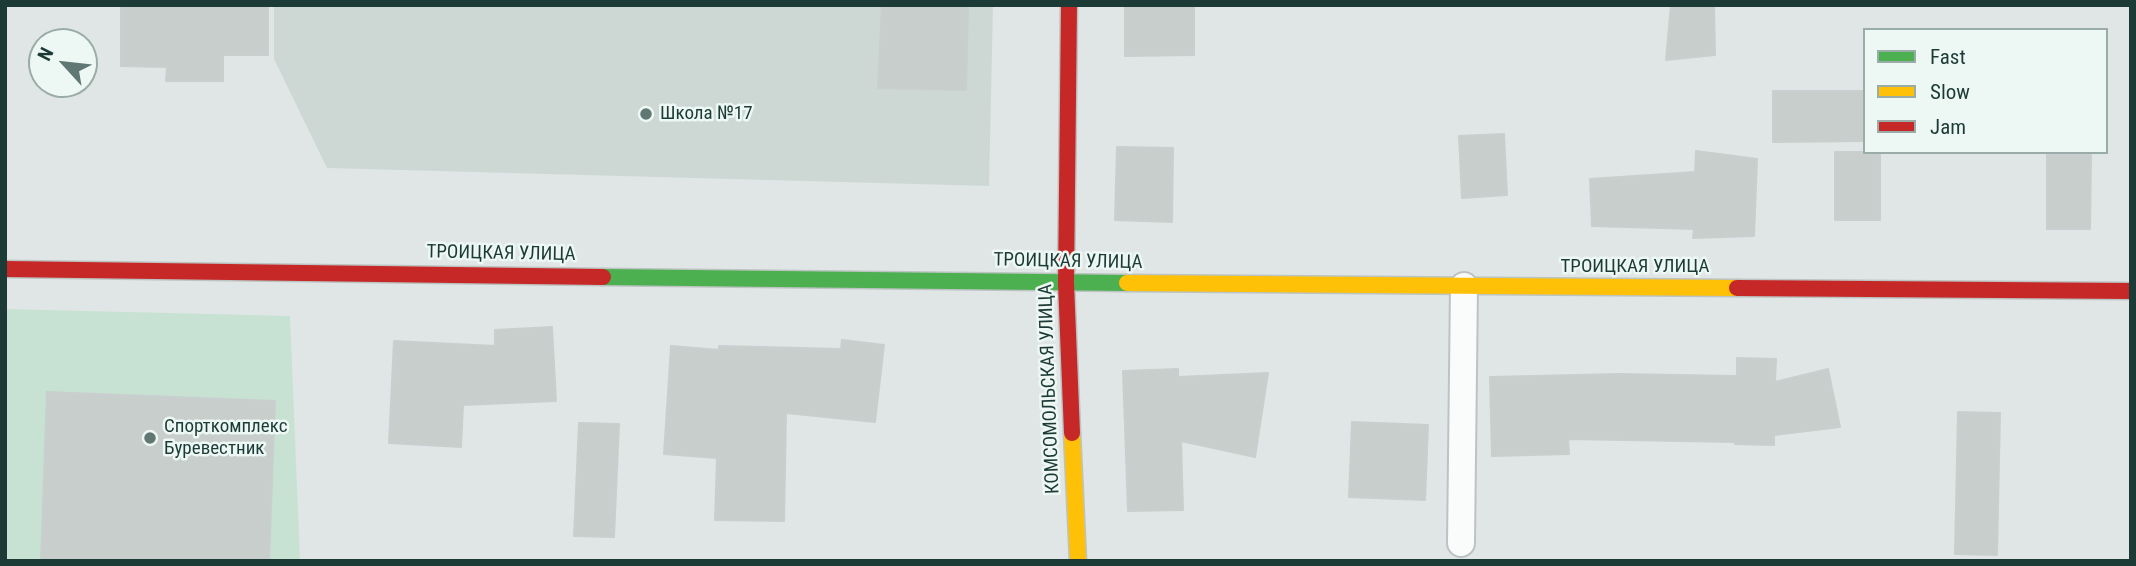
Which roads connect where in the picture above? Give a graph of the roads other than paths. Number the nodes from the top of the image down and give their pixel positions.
1 (1069, 5) edge
2 (5, 269) edge
3 (1066, 283) junction
4 (1464, 286) junction
5 (2131, 291) edge
6 (1461, 543) dead end
7 (1078, 561) edge

1 - 3 street, КОМСОМОЛЬСКАЯ УЛИЦА
2 - 3 street, ТРОИЦКАЯ УЛИЦА
3 - 4 street, ТРОИЦКАЯ УЛИЦА
3 - 7 street, КОМСОМОЛЬСКАЯ УЛИЦА
4 - 5 street, ТРОИЦКАЯ УЛИЦА
4 - 6 lane

